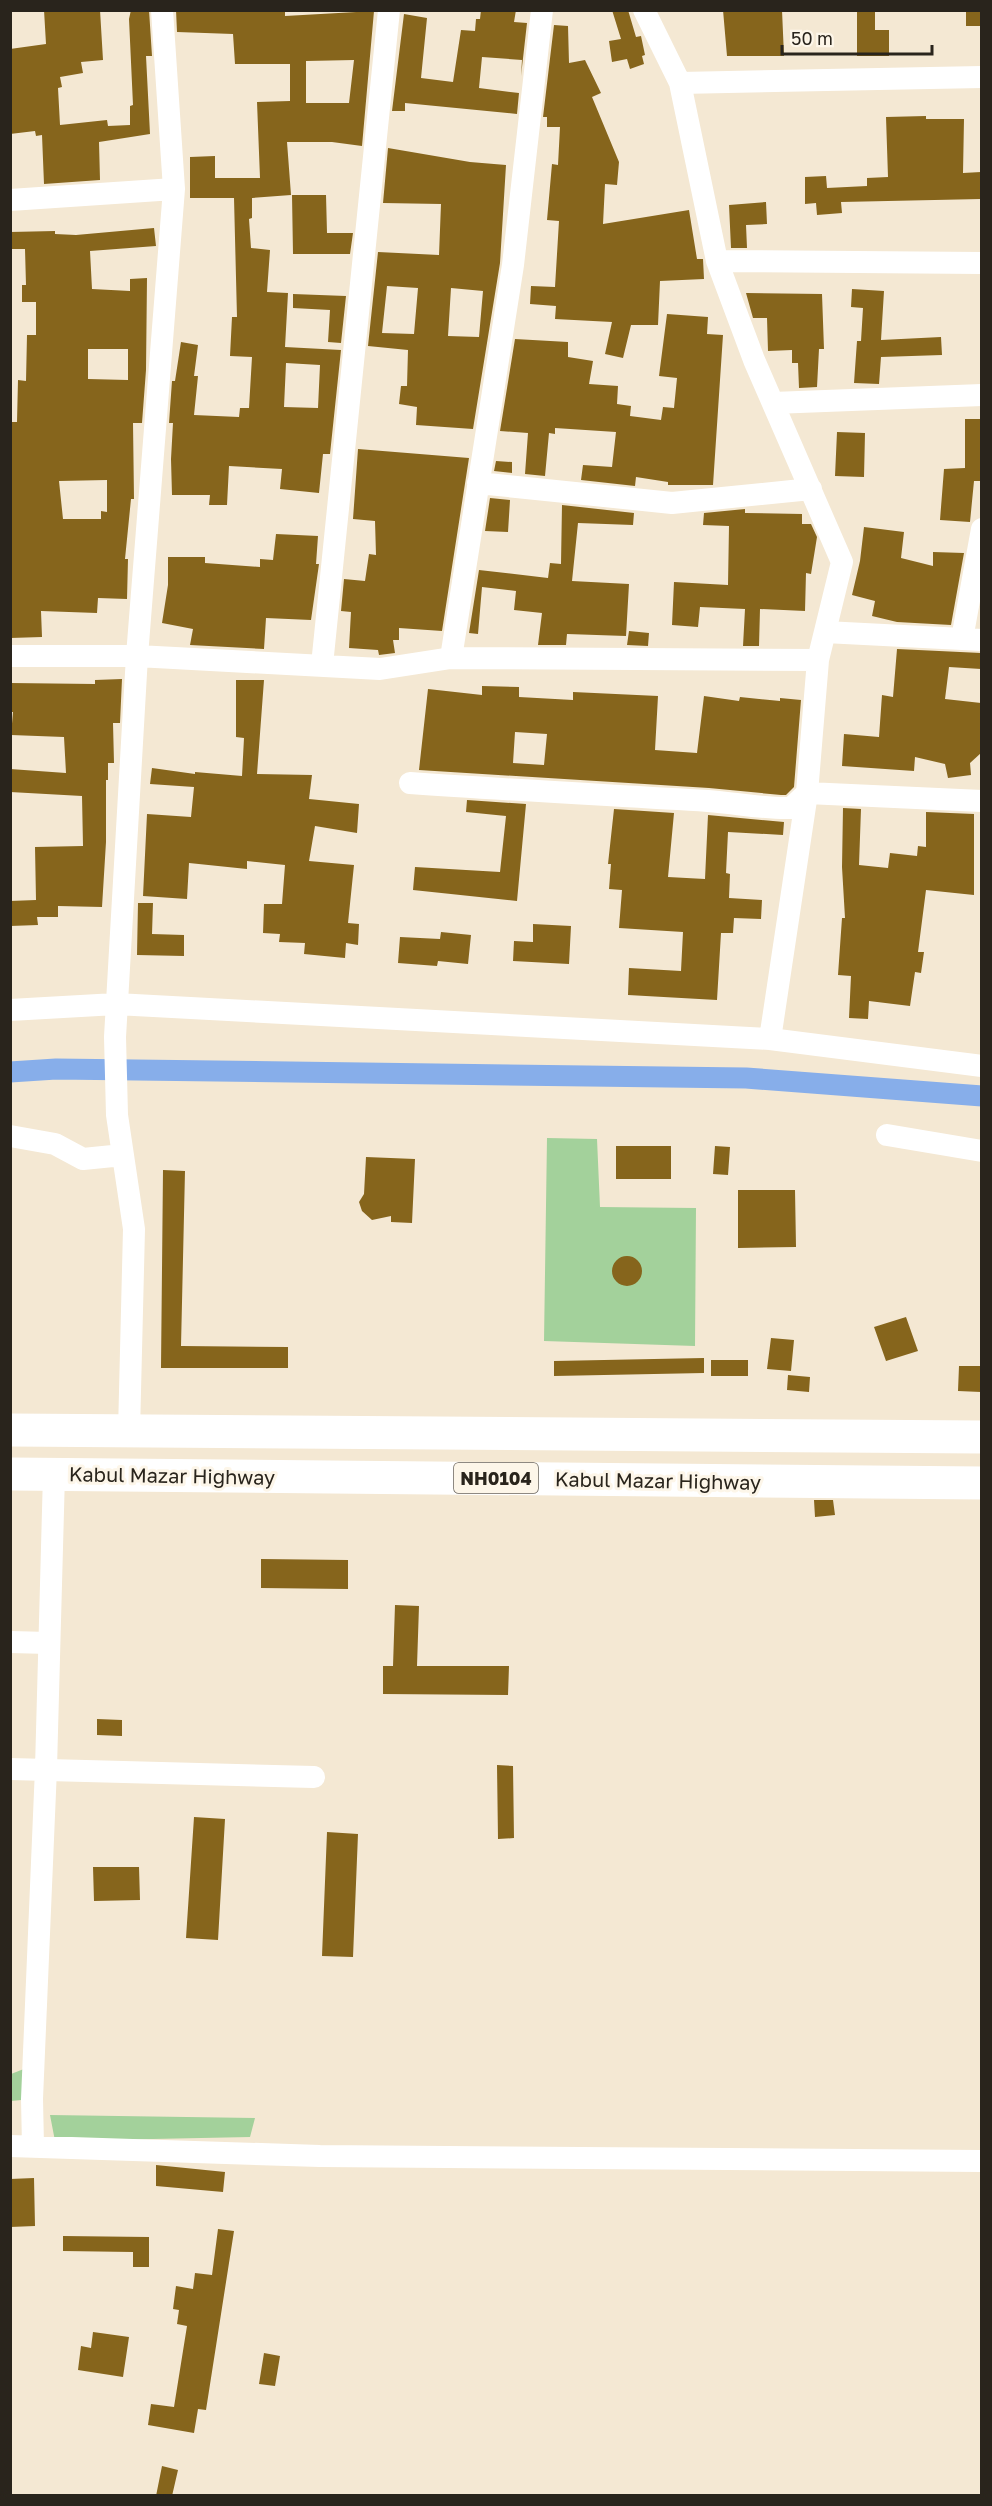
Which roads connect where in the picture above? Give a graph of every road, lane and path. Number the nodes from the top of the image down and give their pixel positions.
1 (162, 10) edge
2 (389, 10) edge
3 (542, 10) edge
4 (644, 10) edge
5 (981, 77) edge
6 (680, 83) junction
7 (174, 189) junction
8 (10, 200) edge
9 (717, 261) junction
10 (981, 262) edge
11 (981, 395) edge
12 (773, 403) junction
13 (478, 483) junction
14 (811, 489) junction
15 (981, 529) edge
16 (981, 534) edge
17 (825, 632) junction
18 (972, 640) edge
19 (10, 656) edge
20 (137, 656) junction
21 (451, 658) junction
22 (818, 660) junction
23 (321, 665) junction
24 (410, 783) dead end
25 (807, 793) junction
26 (981, 801) edge
27 (116, 1004) junction
28 (10, 1010) edge
29 (770, 1039) junction
30 (981, 1066) edge
31 (887, 1135) dead end
32 (10, 1136) edge
33 (981, 1151) edge
34 (123, 1155) junction
35 (10, 1430) edge
36 (129, 1432) junction
37 (981, 1437) edge
38 (10, 1474) edge
39 (54, 1474) junction
40 (981, 1483) edge
41 (10, 1642) edge
42 (49, 1642) junction
43 (46, 1768) junction
44 (10, 1769) edge
45 (314, 1777) dead end
46 (10, 2146) edge
47 (33, 2146) junction
48 (981, 2161) edge

1 - 7 street
2 - 23 street
3 - 13 street
4 - 6 street
5 - 6 street
6 - 9 street
7 - 8 street
7 - 20 street
9 - 10 street
9 - 12 street
11 - 12 street
12 - 14 street
13 - 14 street
13 - 21 street
14 - 17 street
15 - 16 street
16 - 18 street
17 - 18 street
17 - 22 street
19 - 20 street
20 - 23 street
20 - 27 street
21 - 22 street
21 - 23 street
22 - 25 street
24 - 25 street
25 - 26 street
25 - 29 street
27 - 28 street
27 - 29 street
27 - 34 street
29 - 30 street
31 - 33 street
32 - 34 street
34 - 36 street
35 - 36 highway, NH0104
36 - 37 highway, NH0104
38 - 39 highway, Kabul Mazar Highway / NH0104
39 - 40 highway, Kabul Mazar Highway / NH0104
39 - 42 street
41 - 42 street
42 - 43 street
43 - 44 street
43 - 45 street
43 - 47 street
46 - 47 street
47 - 48 street

